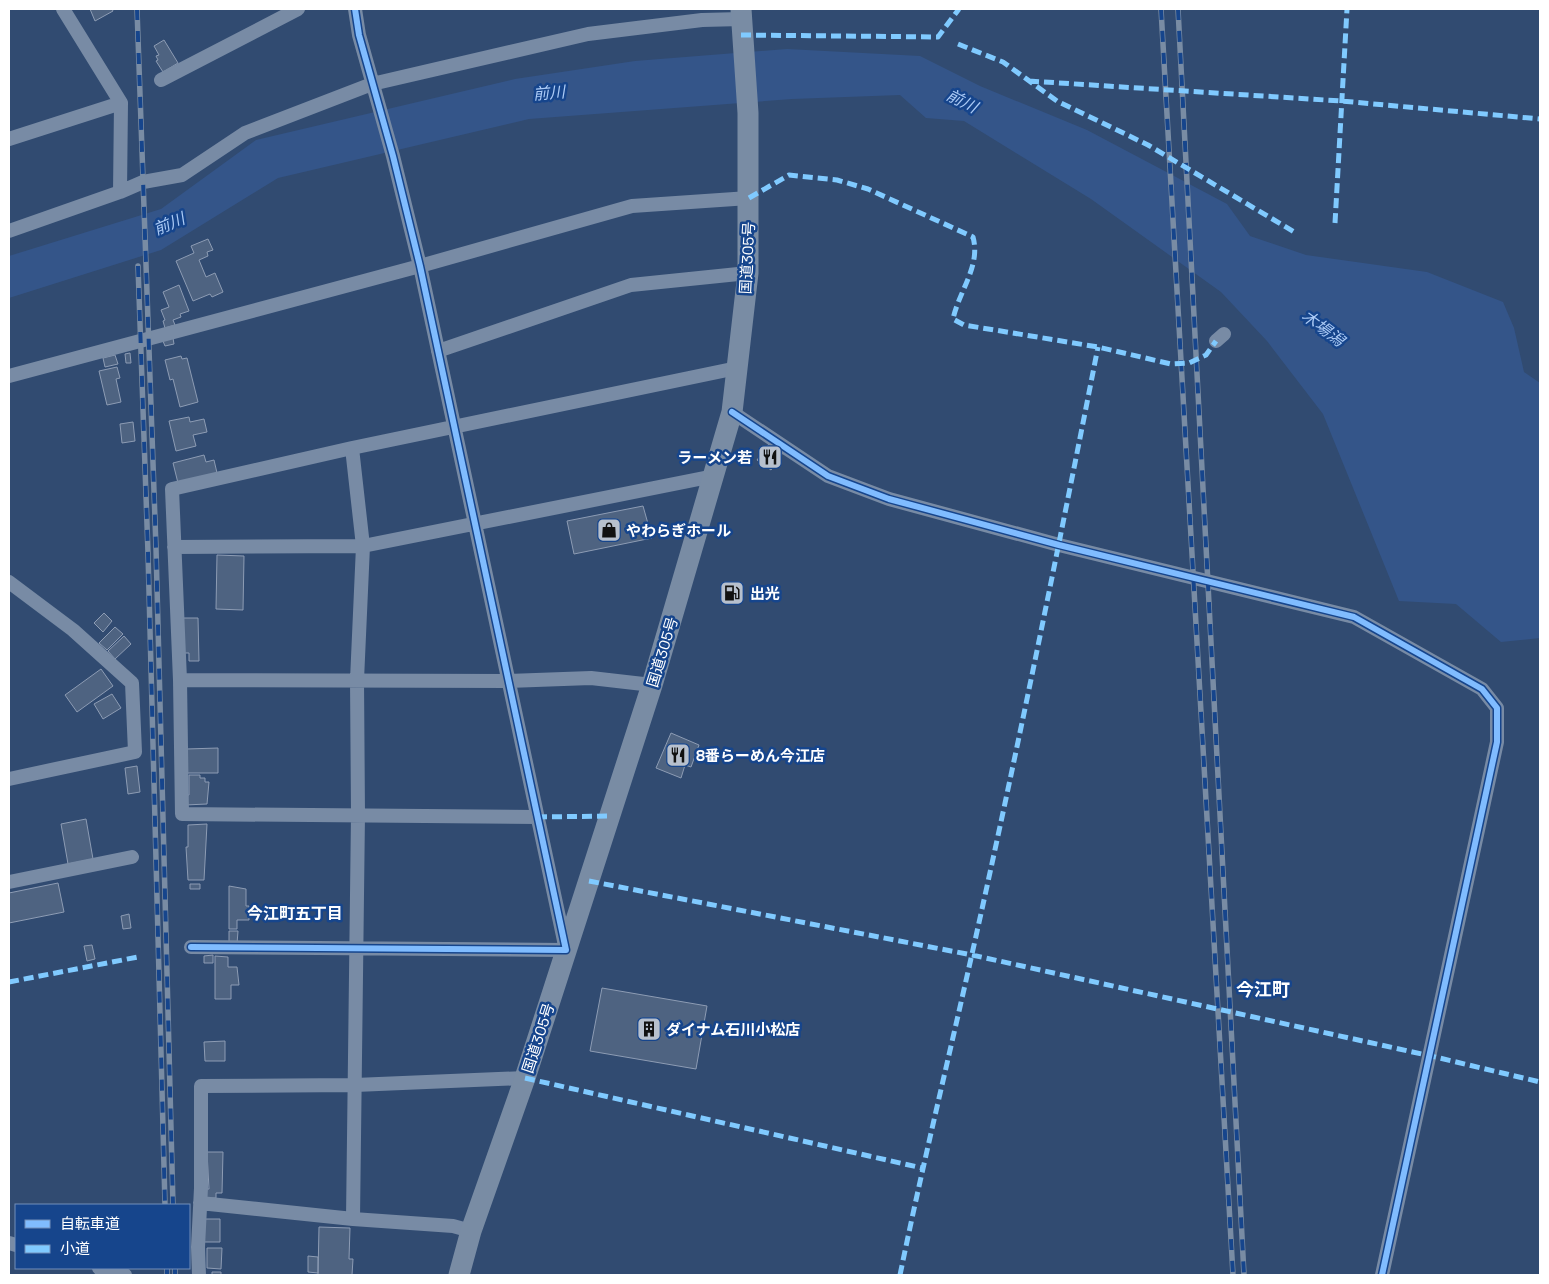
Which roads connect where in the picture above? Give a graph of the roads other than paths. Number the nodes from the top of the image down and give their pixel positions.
1 (63, 9) edge
2 (298, 9) edge
3 (355, 9) edge
4 (741, 21) edge
5 (160, 80) dead end
6 (372, 84) junction
7 (121, 103) junction
8 (9, 139) edge
9 (120, 192) junction
10 (749, 198) junction
11 (9, 231) edge
12 (420, 266) junction
13 (748, 273) junction
14 (438, 351) junction
15 (737, 368) junction
16 (9, 376) edge
17 (732, 412) junction
18 (454, 426) junction
19 (352, 448) junction
20 (714, 476) junction
21 (475, 525) junction
22 (363, 546) junction
23 (174, 547) junction
24 (9, 582) edge
25 (180, 680) junction
26 (357, 680) junction
27 (508, 680) junction
28 (652, 685) junction
29 (9, 779) edge
30 (358, 814) junction
31 (537, 817) junction
32 (132, 857) dead end
33 (9, 882) edge
34 (191, 947) dead end
35 (356, 950) junction
36 (566, 950) junction
37 (525, 1078) junction
38 (356, 1085) junction
39 (200, 1203) junction
40 (353, 1219) junction
41 (471, 1231) junction
42 (103, 1269) edge
43 (125, 1275) edge
44 (199, 1275) edge
45 (459, 1275) edge
46 (1382, 1275) edge

1 - 7 street
2 - 5 street
3 - 6 street
4 - 6 street
4 - 10 highway, 国道305号
6 - 9 street
6 - 12 street
7 - 8 street
7 - 9 street
9 - 11 street
10 - 12 street
10 - 13 highway, 国道305号
12 - 14 street
12 - 16 street
13 - 14 street
13 - 15 highway, 国道305号
14 - 18 street
15 - 17 highway, 国道305号
15 - 18 street
17 - 20 highway, 国道305号
17 - 46 street
18 - 19 street
18 - 21 street
19 - 22 street
19 - 23 street
20 - 21 street
20 - 28 highway, 国道305号
21 - 22 street
21 - 27 street
22 - 23 street
22 - 26 street
23 - 25 street
24 - 29 street
25 - 26 street
25 - 30 street
26 - 27 street
26 - 30 street
27 - 28 street
27 - 31 street
28 - 36 highway, 国道305号
30 - 31 street
30 - 35 street
31 - 36 street
32 - 33 street
34 - 35 street
35 - 36 street
35 - 38 street
36 - 37 highway, 国道305号
37 - 38 street
37 - 41 highway, 国道305号
38 - 39 street
38 - 40 street
39 - 40 street
39 - 44 street
40 - 41 street
41 - 45 highway, 国道305号
42 - 43 street

